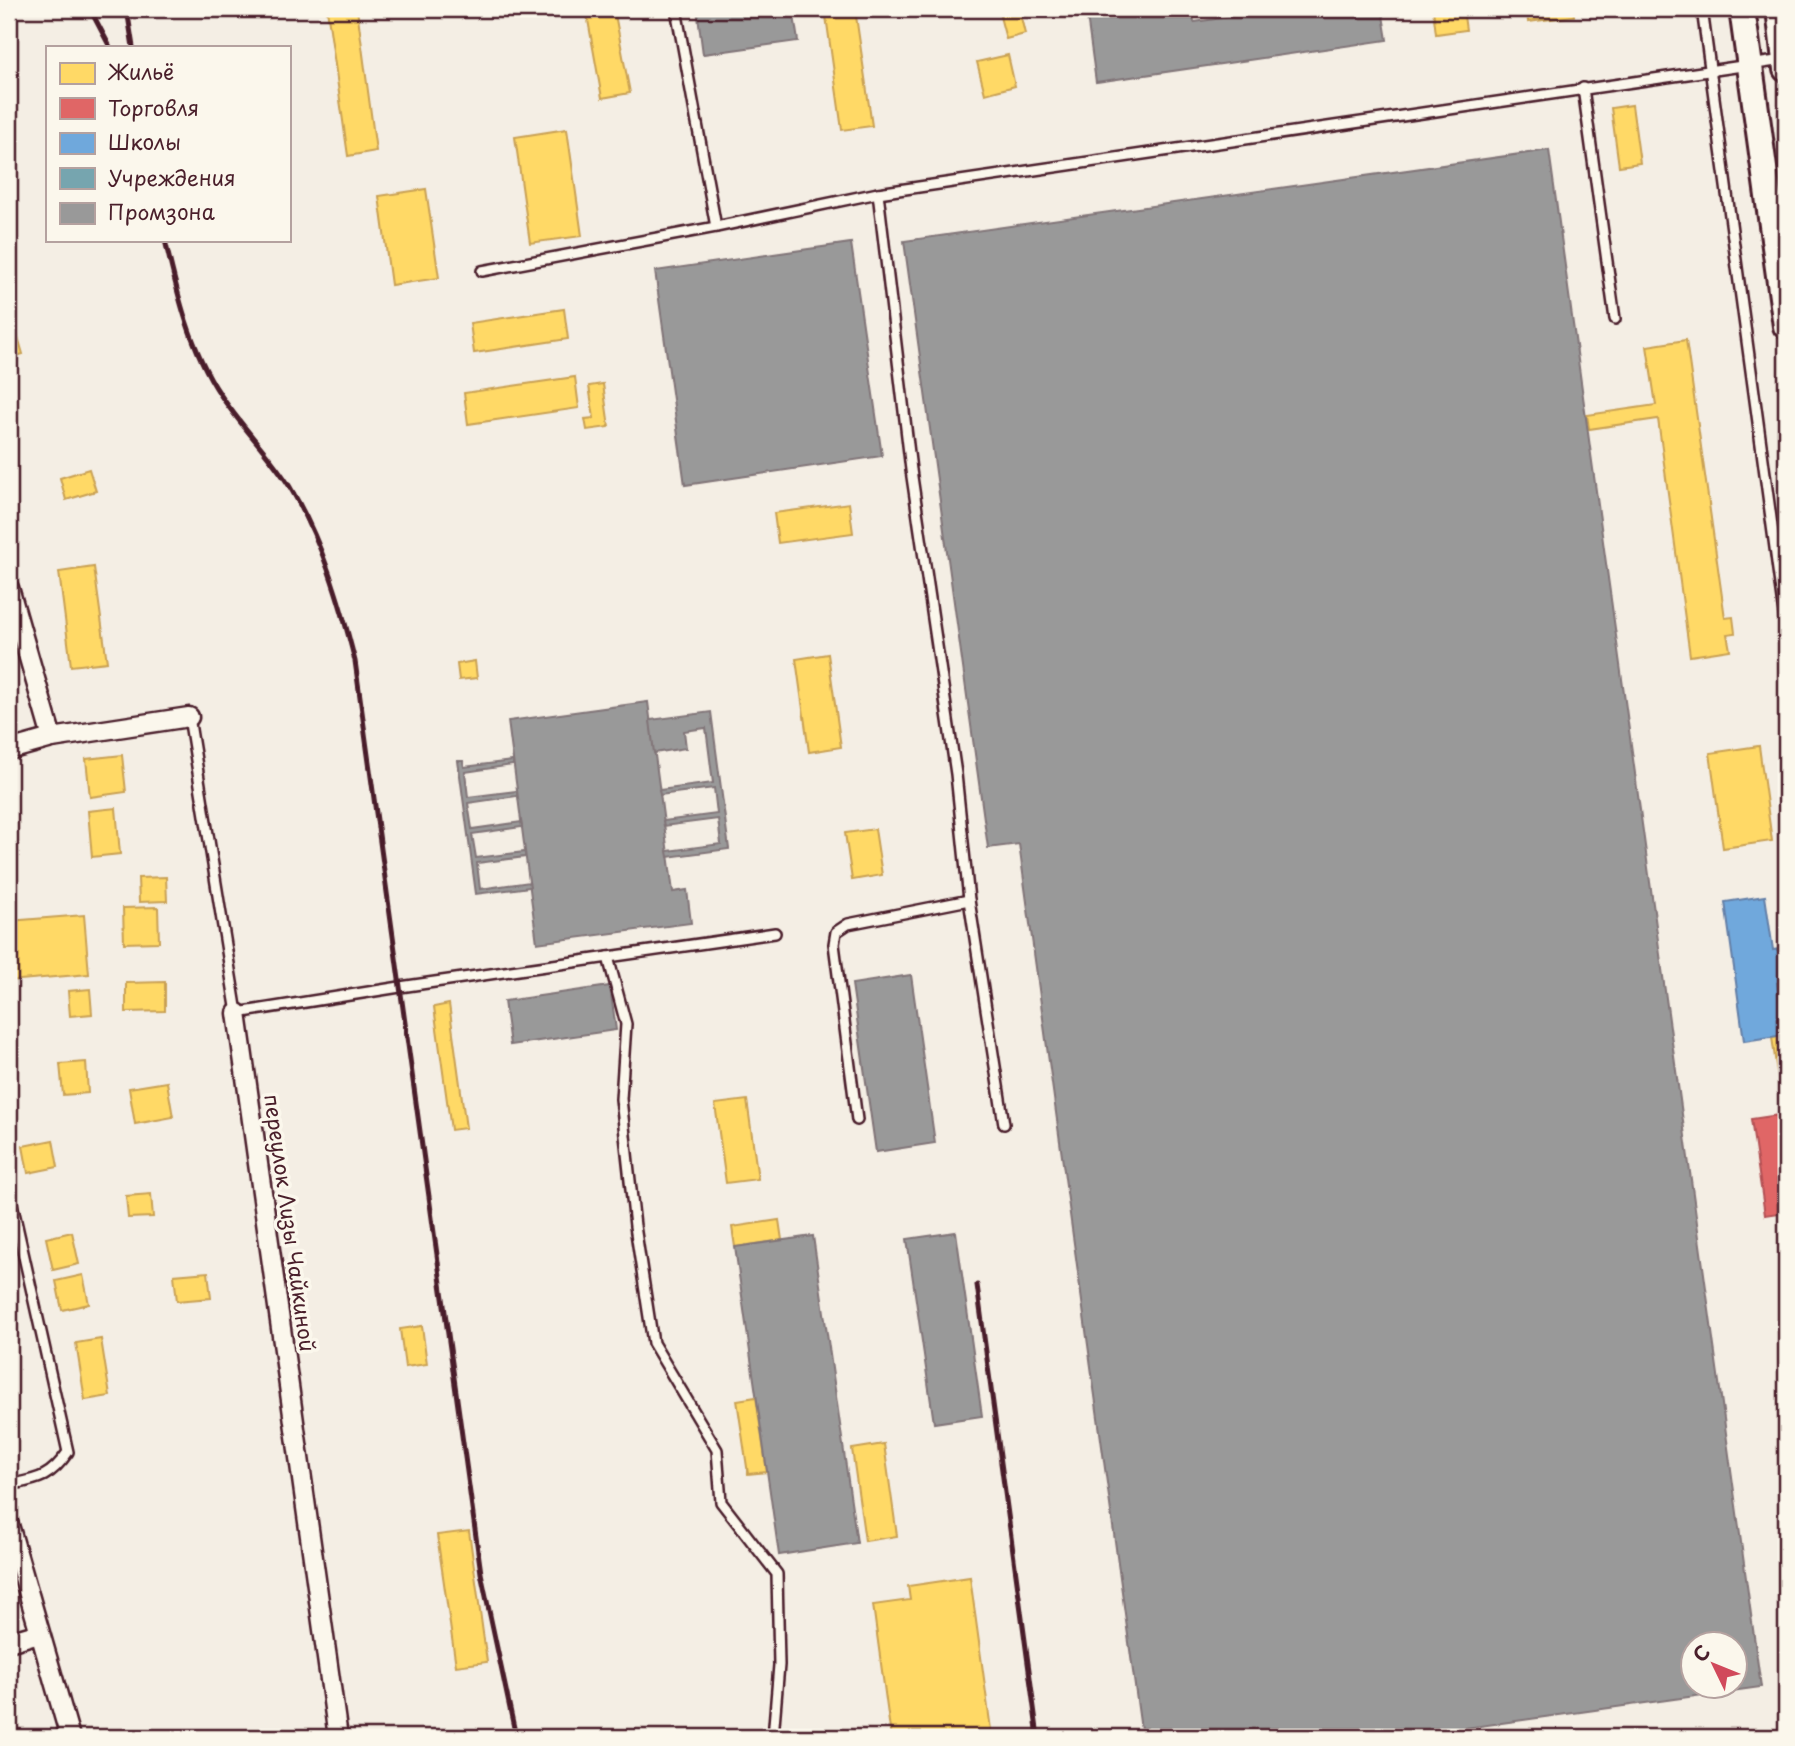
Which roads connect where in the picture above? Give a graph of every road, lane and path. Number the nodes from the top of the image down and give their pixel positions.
1 (676, 9) edge
2 (1702, 9) edge
3 (1742, 9) edge
4 (1779, 9) edge
5 (1750, 64) junction
6 (1786, 64) edge
7 (1710, 70) junction
8 (1583, 88) junction
9 (878, 192) junction
10 (716, 227) junction
11 (482, 271) dead end
12 (1615, 319) dead end
13 (1786, 326) edge
14 (9, 588) edge
15 (1786, 629) edge
16 (189, 717) joint
17 (52, 738) junction
18 (9, 750) edge
19 (970, 900) junction
20 (775, 933) dead end
21 (608, 957) junction
22 (237, 1013) junction
23 (857, 1121) dead end
24 (1004, 1124) dead end
25 (9, 1190) edge
26 (12, 1219) edge
27 (9, 1485) edge
28 (9, 1525) edge
29 (39, 1633) junction
30 (9, 1642) edge
31 (69, 1737) edge
32 (338, 1737) edge
33 (773, 1737) edge

1 - 10 lane
2 - 7 lane
3 - 5 street
4 - 6 street
5 - 6 lane
5 - 7 lane
5 - 13 street
7 - 8 lane
7 - 15 lane
8 - 9 lane
8 - 12 lane
9 - 10 lane
9 - 19 lane
10 - 11 lane
14 - 17 street
16 - 17 street
16 - 22 lane, переулок Лизы Чайкиной
17 - 18 street
19 - 23 lane
19 - 24 lane
20 - 21 lane
21 - 22 lane
21 - 33 lane
22 - 32 street, переулок Лизы Чайкиной
25 - 26 lane
26 - 27 lane
28 - 29 street
29 - 30 street
29 - 31 street

